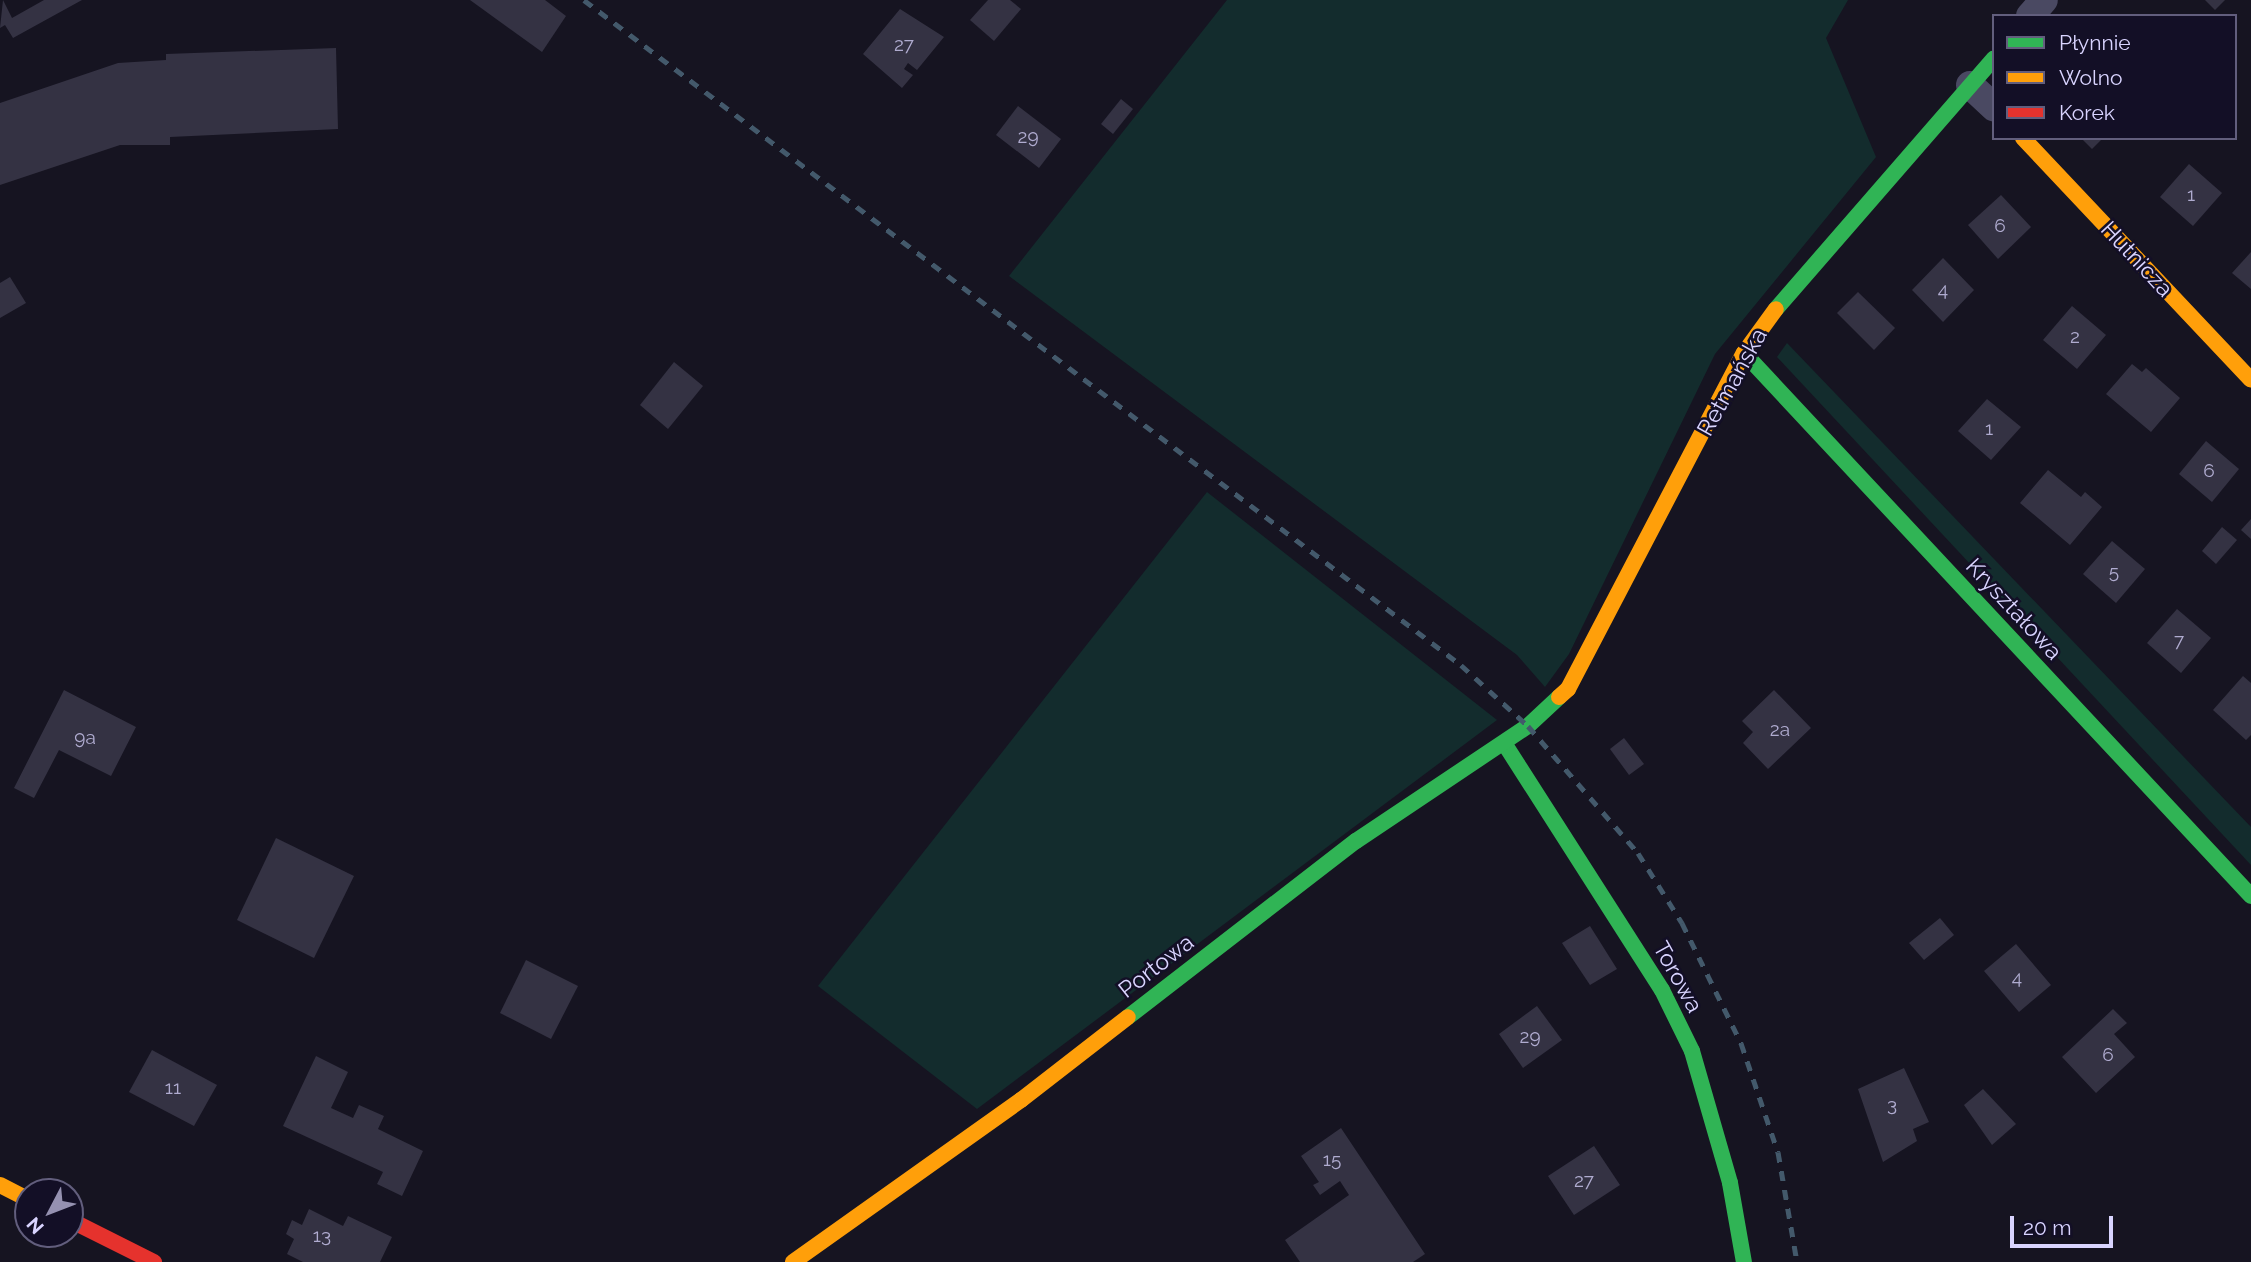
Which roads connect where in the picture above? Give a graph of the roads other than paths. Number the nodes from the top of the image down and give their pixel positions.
1 (2044, 0) edge
2 (2032, 14) edge
3 (1992, 60) edge
4 (1970, 85) junction
5 (1992, 105) edge
6 (2026, 140) edge
7 (1744, 353) junction
8 (2251, 380) edge
9 (1548, 709) joint
10 (1504, 743) junction
11 (2251, 896) edge
12 (84, 1227) edge
13 (155, 1262) edge
14 (793, 1262) edge
15 (1744, 1262) edge

1 - 2 street
3 - 4 street, Retmańska
4 - 5 street
4 - 7 street, Retmańska
6 - 8 street, Hutnicza
7 - 9 street, Retmańska
7 - 11 street, Kryształowa
9 - 10 street, Portowa
10 - 14 street, Portowa
10 - 15 street, Torowa
12 - 13 street

